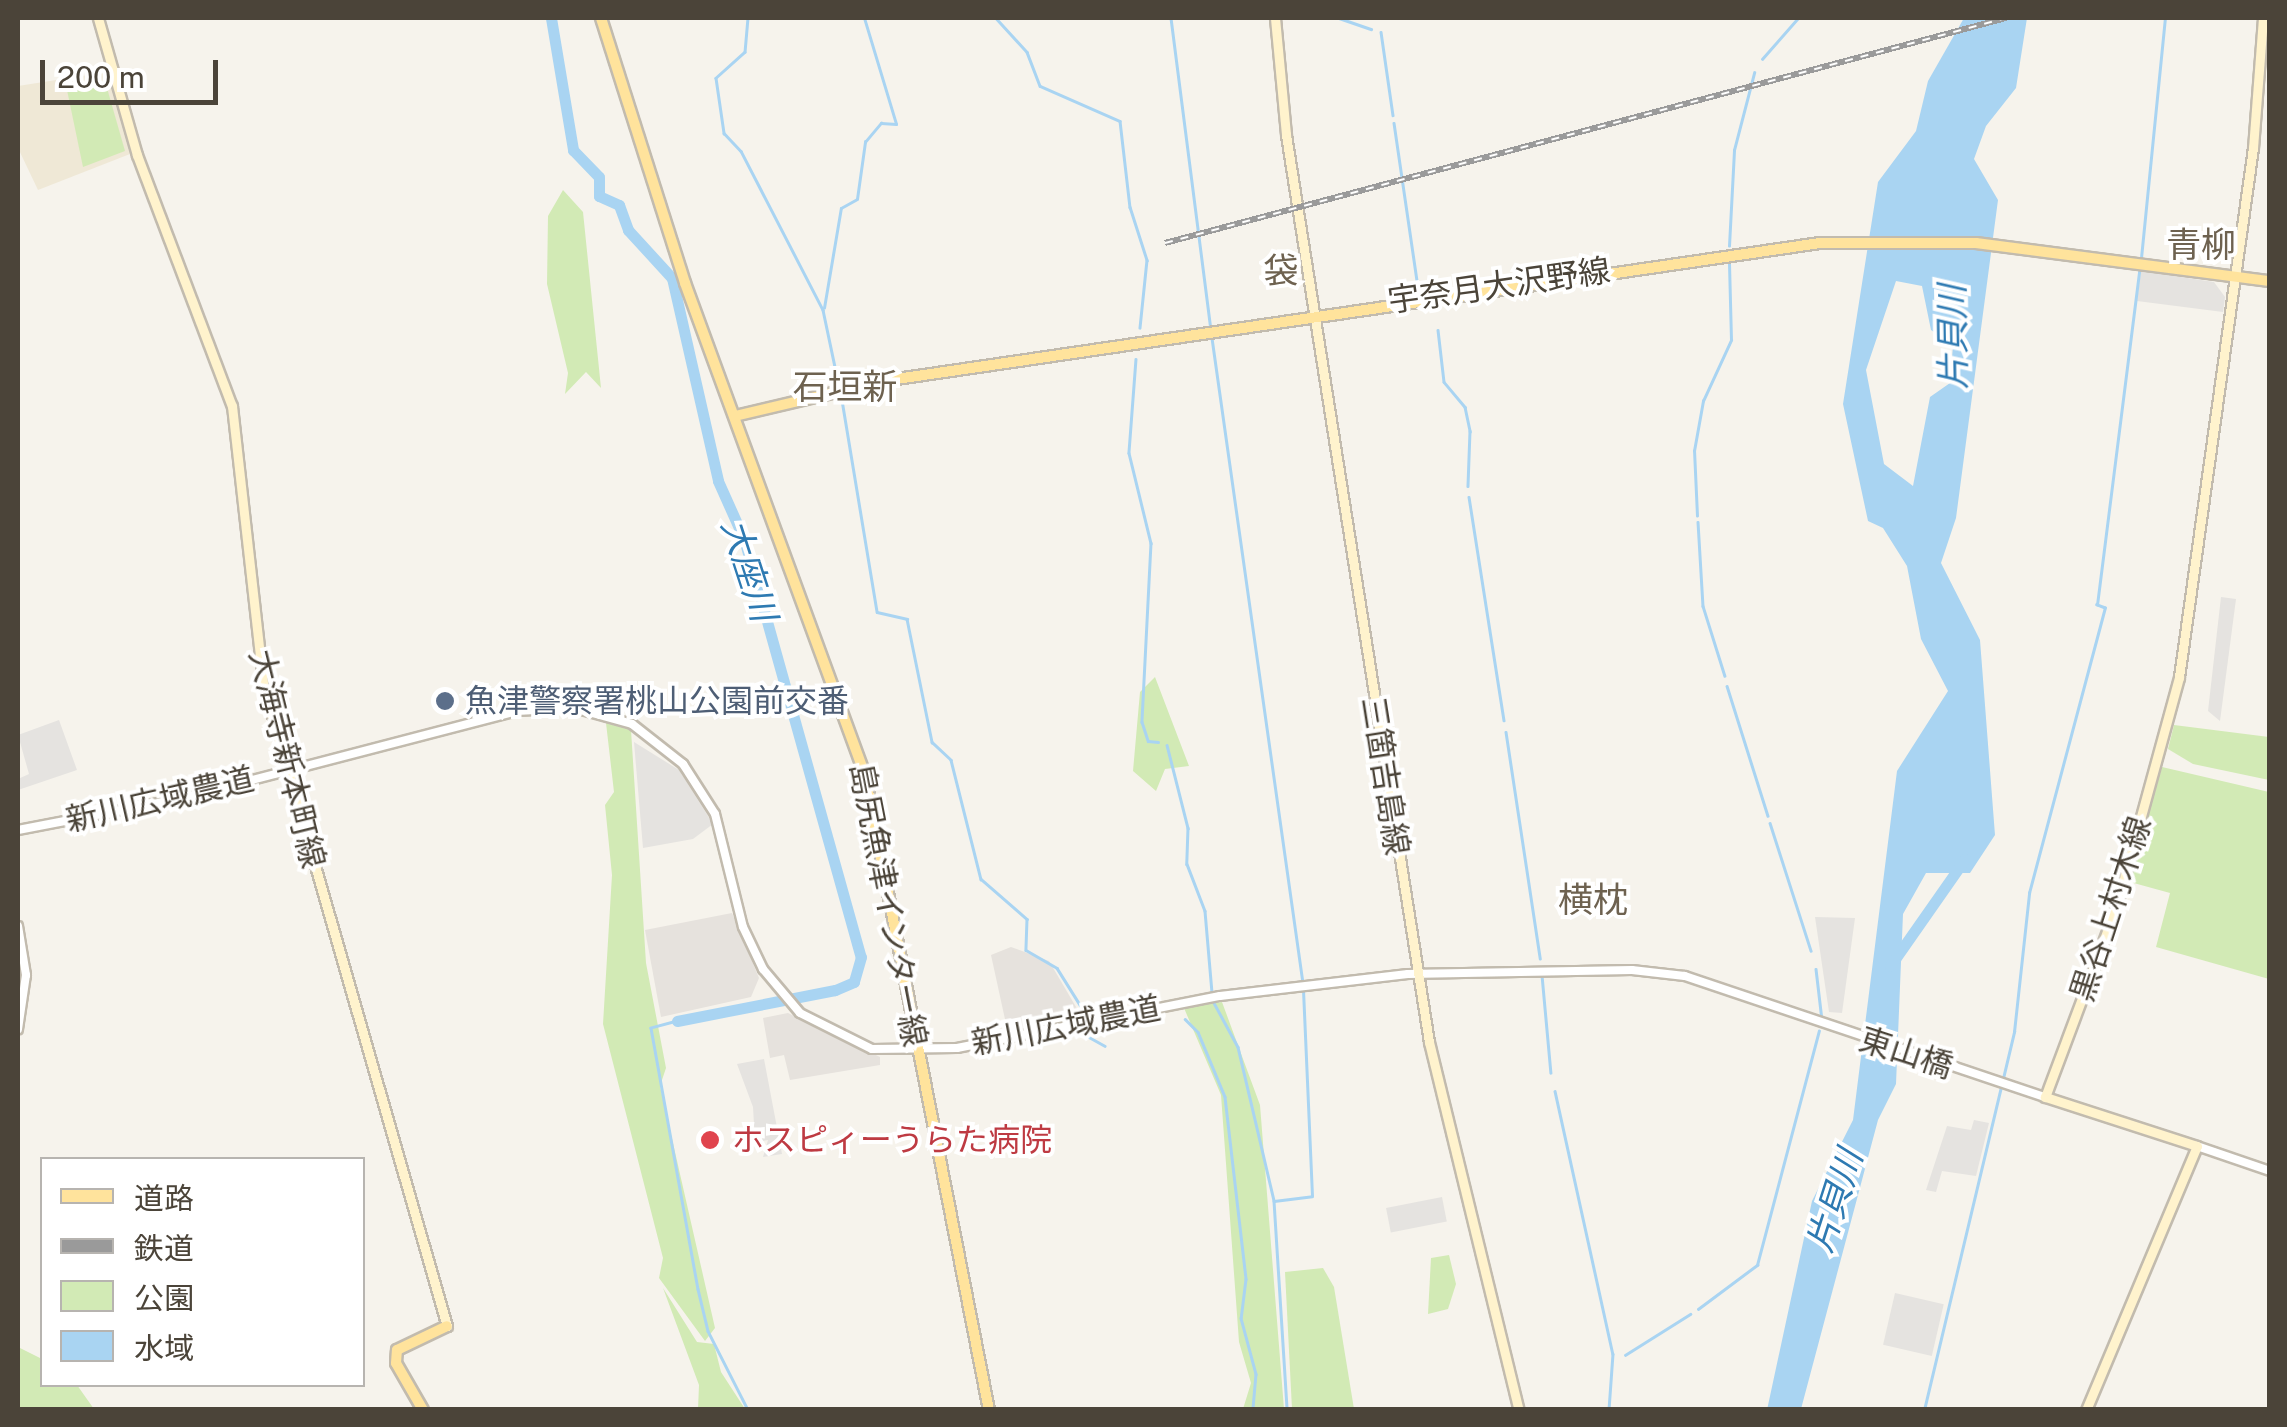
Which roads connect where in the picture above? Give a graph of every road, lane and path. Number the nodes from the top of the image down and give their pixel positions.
1 (98, 18) edge
2 (602, 18) edge
3 (1275, 18) edge
4 (2262, 18) edge
5 (2234, 277) junction
6 (2270, 280) edge
7 (1314, 313) junction
8 (735, 416) junction
9 (286, 769) junction
10 (18, 830) edge
11 (18, 926) edge
12 (1418, 973) junction
13 (18, 1030) edge
14 (917, 1054) junction
15 (2045, 1097) junction
16 (2197, 1146) junction
17 (2270, 1171) edge
18 (447, 1326) joint
19 (422, 1410) edge
20 (989, 1410) edge
21 (1519, 1410) edge
22 (2086, 1410) edge

1 - 9 main road, 大海寺新本町線
2 - 8 main road, 島尻魚津インター線
3 - 7 main road, 三箇吉島線
4 - 5 main road, 黒谷上村木線
5 - 6 main road, 宇奈月大沢野線
5 - 7 main road, 宇奈月大沢野線
5 - 15 main road, 黒谷上村木線
7 - 8 main road, 宇奈月大沢野線
7 - 12 main road, 三箇吉島線
8 - 14 main road, 島尻魚津インター線
9 - 10 street, 新川広域農道
9 - 14 street, 新川広域農道
9 - 18 main road, 大海寺新本町線
11 - 13 street
12 - 14 street, 新川広域農道
12 - 15 street, 東山橋
12 - 21 main road, 三箇吉島線
14 - 20 main road, 島尻魚津インター線
15 - 16 main road
16 - 17 street
16 - 22 main road
18 - 19 main road

